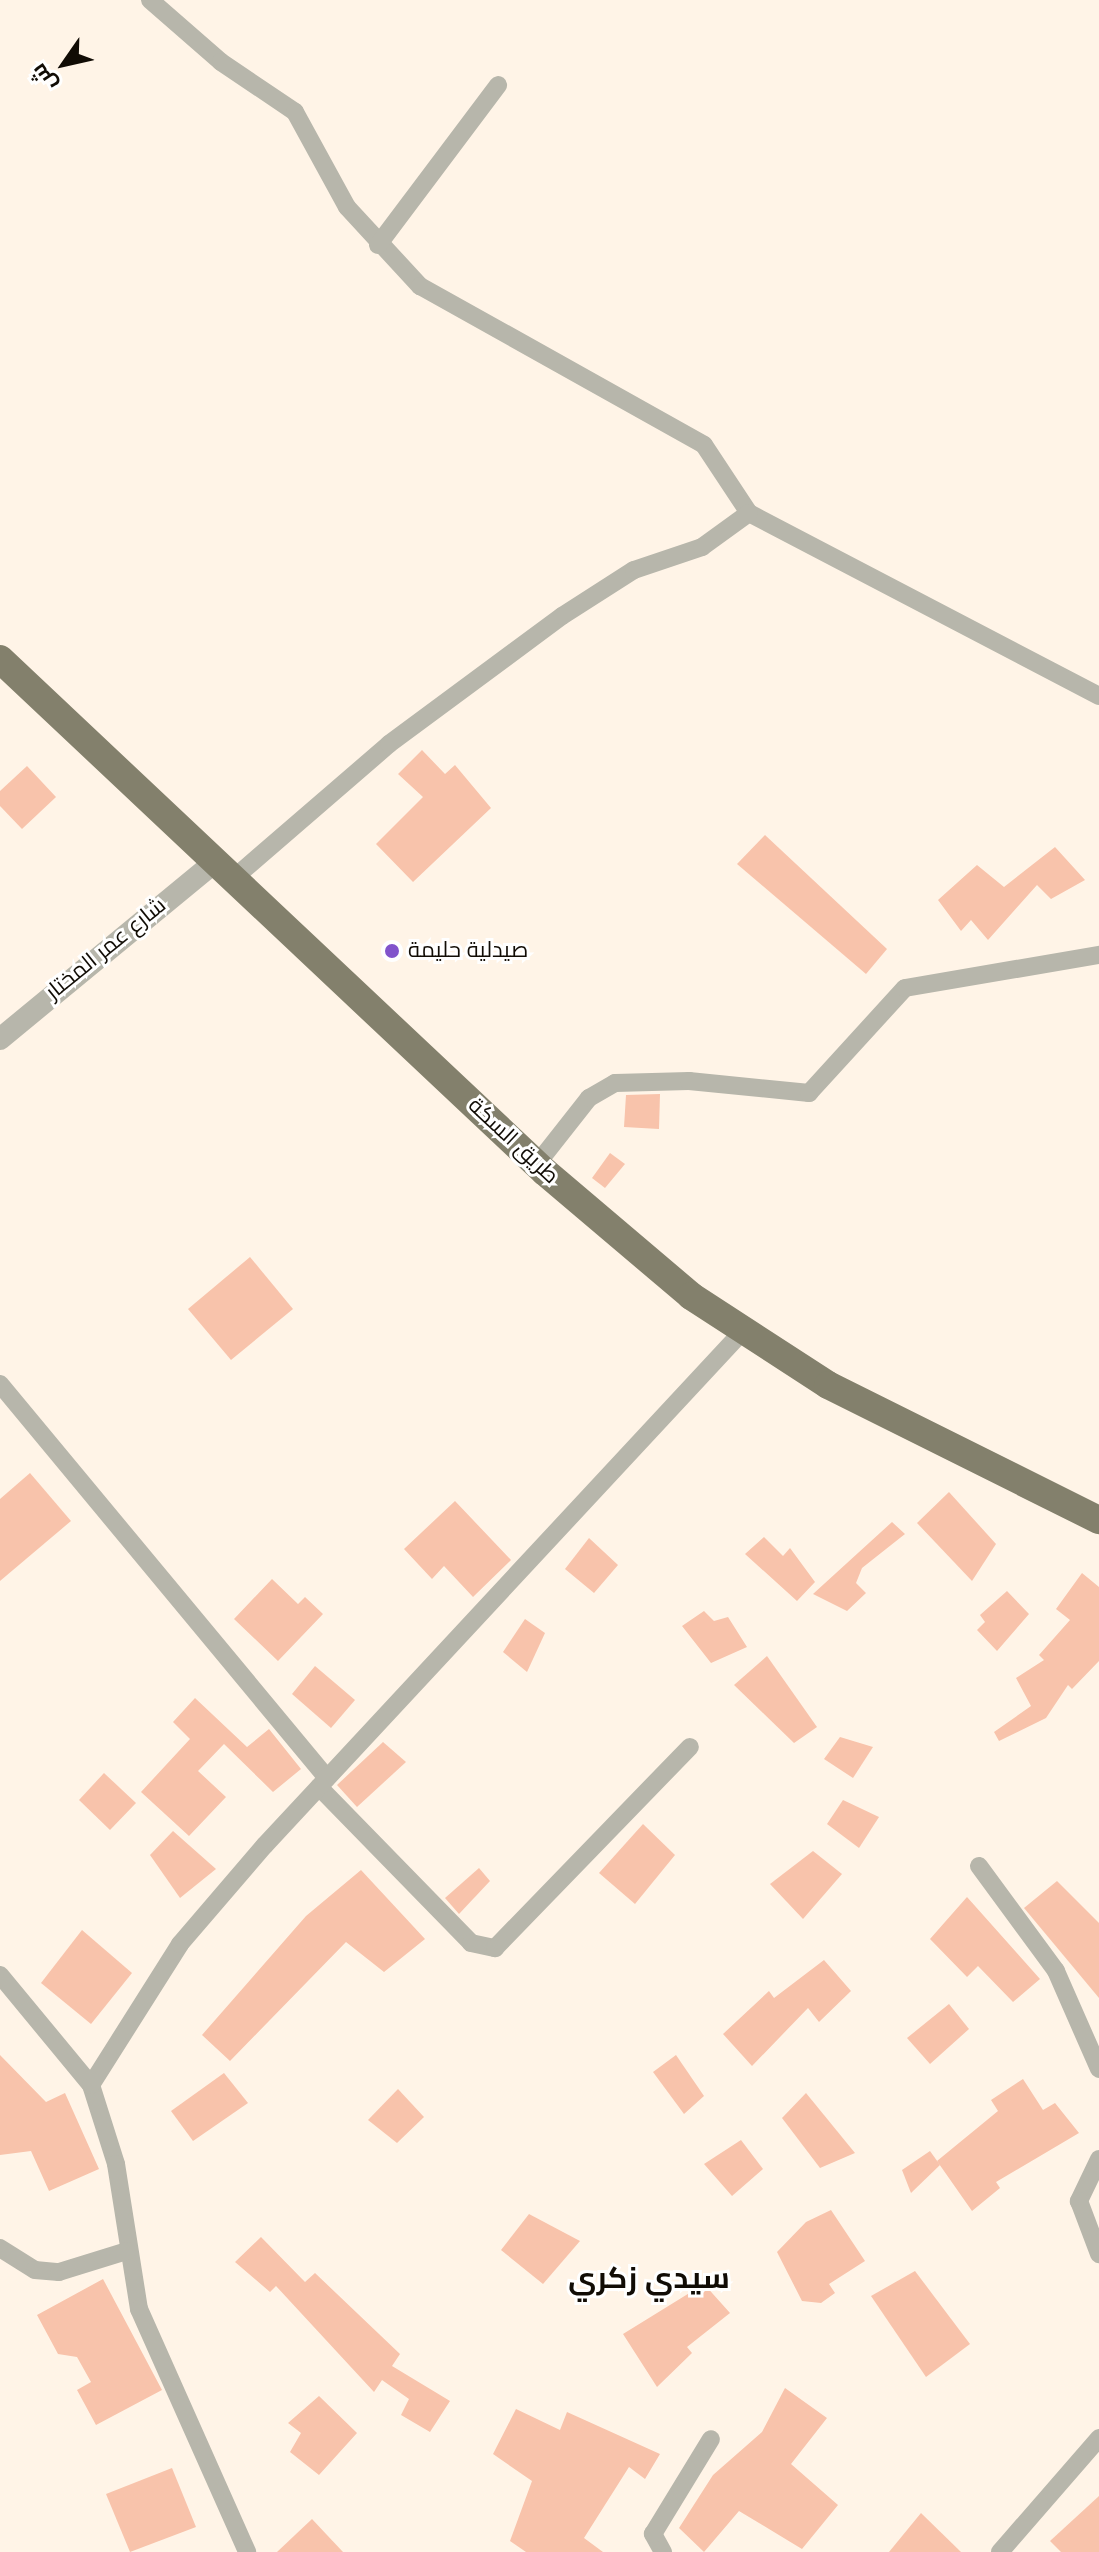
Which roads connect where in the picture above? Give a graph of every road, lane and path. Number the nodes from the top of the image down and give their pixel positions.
1 (150, 0) edge
2 (498, 85) dead end
3 (378, 245) junction
4 (749, 513) junction
5 (0, 659) edge
6 (1099, 696) edge
7 (225, 870) junction
8 (1099, 955) edge
9 (0, 1039) edge
10 (537, 1164) junction
11 (741, 1333) junction
12 (0, 1384) edge
13 (1099, 1520) edge
14 (690, 1747) dead end
15 (323, 1783) junction
16 (979, 1866) dead end
17 (0, 1975) edge
18 (1099, 2069) edge
19 (91, 2085) junction
20 (1099, 2159) edge
21 (0, 2248) edge
22 (127, 2251) junction
23 (1099, 2254) edge
24 (1099, 2438) edge
25 (711, 2439) dead end
26 (247, 2552) edge
27 (663, 2552) edge
28 (1000, 2552) edge

1 - 3 street
2 - 3 street
3 - 4 street
4 - 6 street
4 - 7 street
5 - 7 main road, طريق السكة
7 - 9 street, شارع عمر المختار
7 - 10 main road, طريق السكة
8 - 10 street
10 - 11 main road, طريق السكة
11 - 13 main road, طريق السكة
11 - 15 street
12 - 15 street
14 - 15 street
15 - 19 street
16 - 18 street
17 - 19 street
19 - 22 street
20 - 23 street
21 - 22 street
22 - 26 street
24 - 28 street
25 - 27 street

